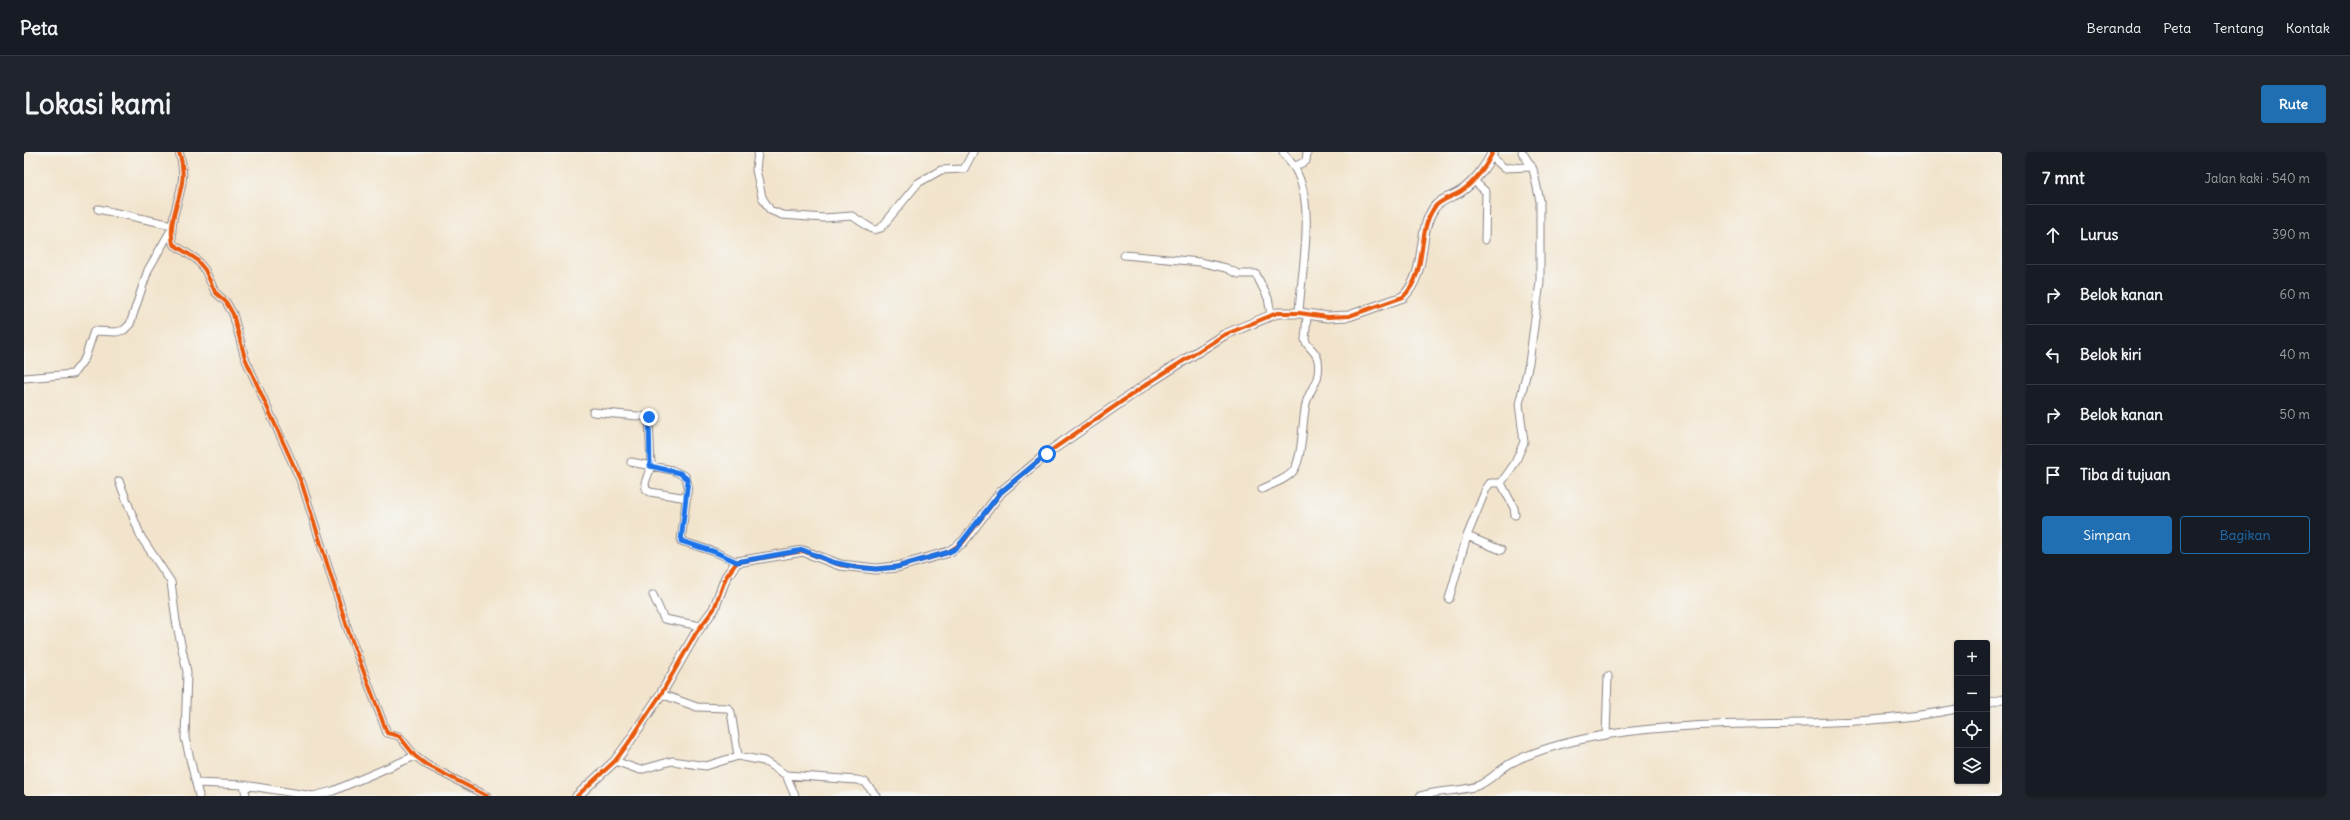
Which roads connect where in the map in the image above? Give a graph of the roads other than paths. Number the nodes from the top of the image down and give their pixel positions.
1 (179, 152) edge
2 (758, 152) edge
3 (972, 152) edge
4 (1283, 152) edge
5 (1307, 152) edge
6 (1522, 152) edge
7 (1492, 154) edge
8 (1294, 167) junction
9 (1532, 167) junction
10 (1473, 180) junction
11 (98, 209) dead end
12 (172, 227) junction
13 (1485, 240) dead end
14 (1124, 255) dead end
15 (1303, 314) junction
16 (1271, 315) junction
17 (24, 378) edge
18 (593, 412) dead end
19 (631, 462) dead end
20 (650, 466) junction
21 (119, 481) dead end
22 (1501, 483) junction
23 (1262, 489) dead end
24 (687, 498) junction
25 (1515, 515) dead end
26 (1467, 536) junction
27 (1501, 550) dead end
28 (737, 562) junction
29 (653, 595) dead end
30 (1449, 598) dead end
31 (701, 626) junction
32 (1608, 676) dead end
33 (661, 694) junction
34 (2002, 700) edge
35 (1990, 702) edge
36 (1954, 710) edge
37 (1606, 735) junction
38 (415, 756) junction
39 (738, 756) junction
40 (615, 761) junction
41 (786, 774) junction
42 (196, 783) junction
43 (244, 785) junction
44 (1445, 794) edge
45 (200, 796) edge
46 (246, 796) edge
47 (487, 796) edge
48 (577, 796) edge
49 (795, 796) edge
50 (876, 796) edge
51 (1420, 796) edge

1 - 12 street
2 - 3 street
4 - 8 street
5 - 8 street
6 - 9 street
7 - 9 street
7 - 10 street
8 - 15 street
9 - 22 street
10 - 13 street
10 - 15 street
11 - 12 street
12 - 17 street
12 - 38 street
14 - 16 street
15 - 16 street
15 - 23 street
16 - 28 street
18 - 20 street
19 - 20 street
20 - 24 street
20 - 24 street
21 - 42 street
22 - 25 street
22 - 26 street
24 - 28 street
26 - 27 street
26 - 30 street
28 - 31 street
29 - 31 street
31 - 33 street
32 - 37 street
33 - 39 street
33 - 40 street
34 - 35 street
36 - 37 street
37 - 44 street
38 - 43 street
38 - 47 street
39 - 40 street
39 - 41 street
40 - 48 street
41 - 49 street
41 - 50 street
42 - 43 street
42 - 45 street
43 - 46 street
44 - 51 street

